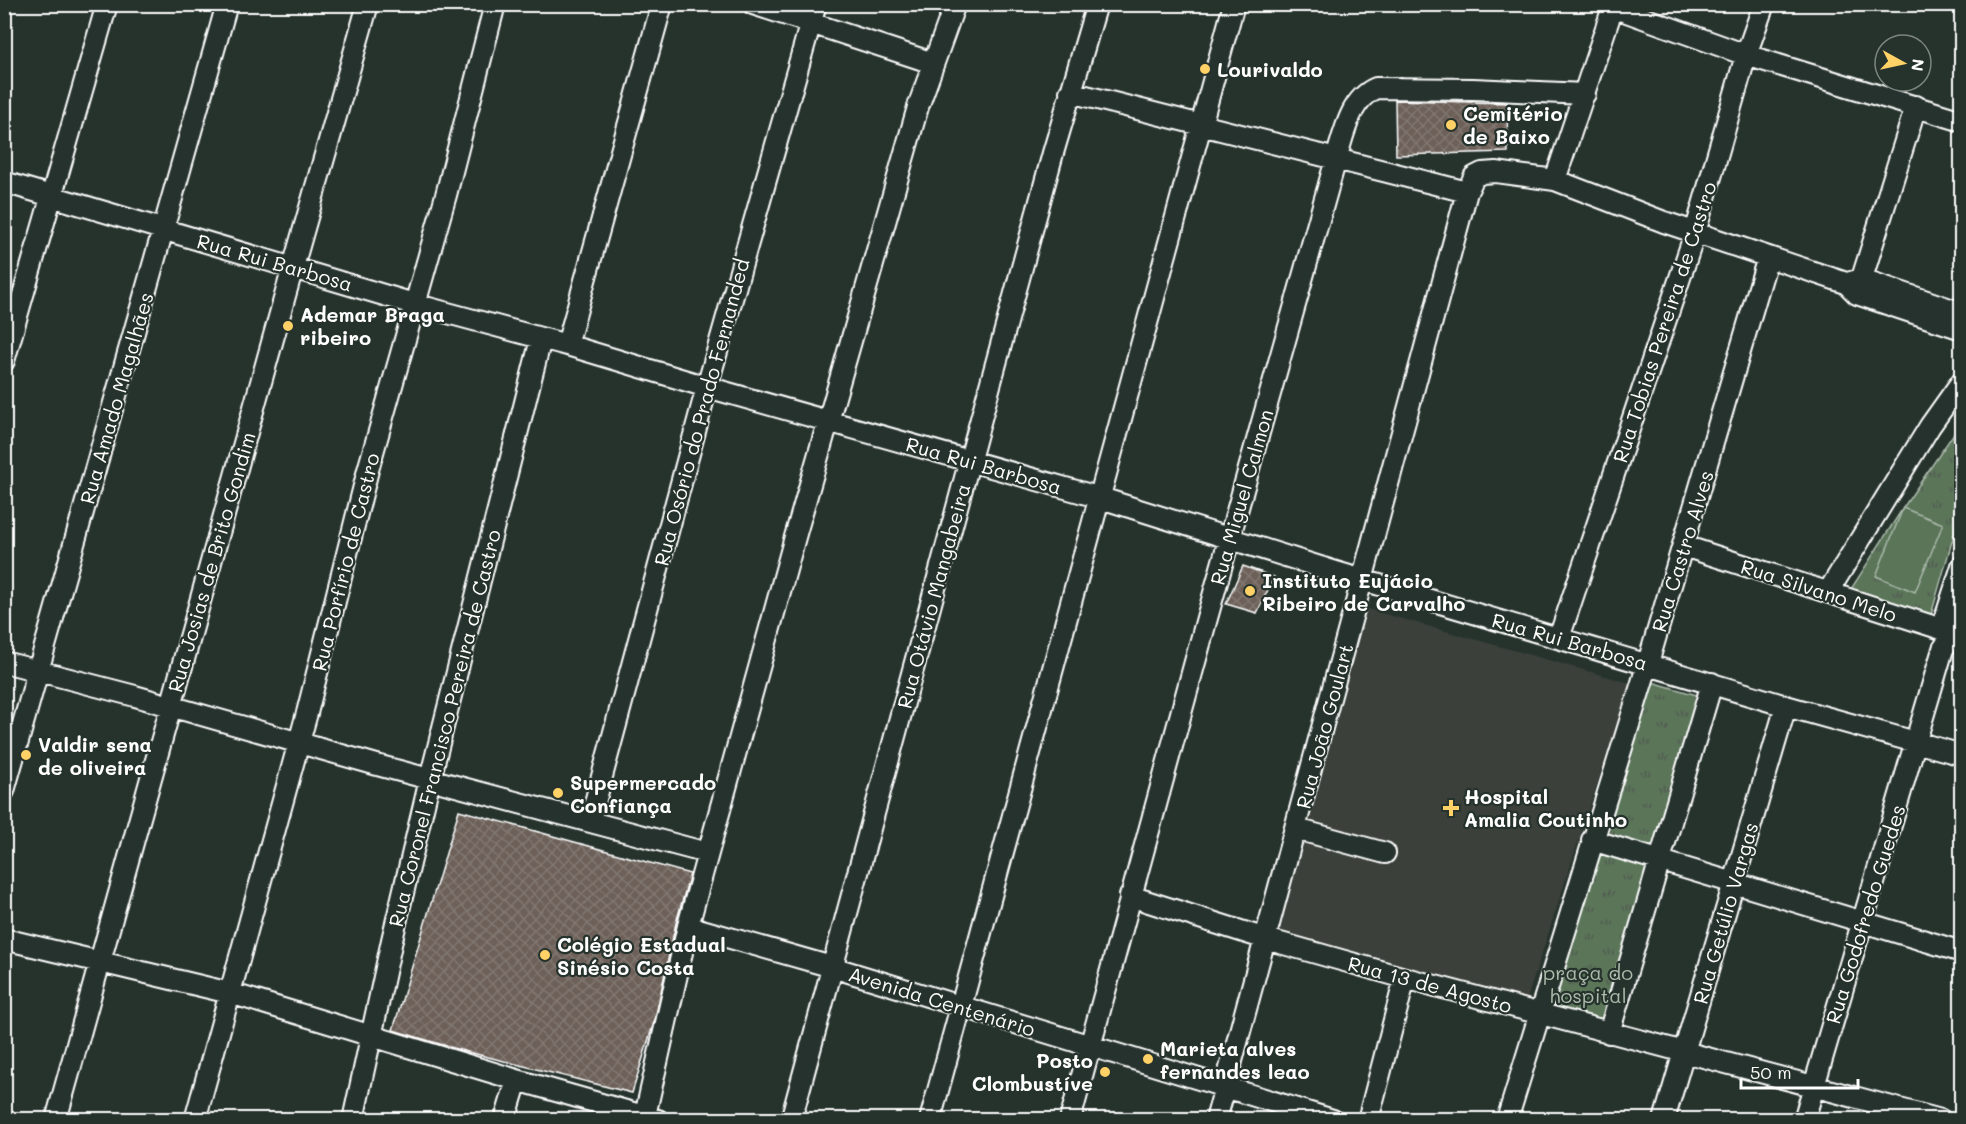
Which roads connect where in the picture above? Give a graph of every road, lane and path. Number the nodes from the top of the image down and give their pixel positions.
1 (106, 4) edge
2 (227, 4) edge
3 (368, 4) edge
4 (495, 4) edge
5 (663, 4) edge
6 (753, 4) edge
7 (956, 4) edge
8 (1097, 4) edge
9 (1234, 4) edge
10 (1764, 4) edge
11 (1613, 6) edge
12 (813, 14) edge
13 (1746, 55) junction
14 (933, 63) junction
15 (1070, 92) junction
16 (1584, 94) junction
17 (1916, 106) junction
18 (1962, 121) edge
19 (1202, 125) junction
20 (1336, 159) junction
21 (1555, 180) junction
22 (4, 182) edge
23 (1467, 192) junction
24 (53, 197) junction
25 (164, 229) junction
26 (1695, 233) junction
27 (1768, 257) junction
28 (292, 267) junction
29 (1855, 285) junction
30 (414, 304) junction
31 (1962, 314) edge
32 (1962, 329) edge
33 (541, 339) junction
34 (567, 345) junction
35 (4, 361) edge
36 (1962, 381) edge
37 (707, 387) junction
38 (829, 421) junction
39 (970, 460) junction
40 (1101, 498) junction
41 (1229, 539) junction
42 (1684, 546) junction
43 (1962, 566) edge
44 (1363, 580) junction
45 (1828, 592) junction
46 (1962, 611) edge
47 (1946, 637) junction
48 (1559, 638) junction
49 (4, 662) edge
50 (1648, 663) junction
51 (38, 670) junction
52 (1712, 683) junction
53 (1786, 706) junction
54 (171, 707) junction
55 (298, 743) junction
56 (1916, 743) junction
57 (1962, 755) edge
58 (430, 779) junction
59 (4, 791) edge
60 (590, 821) junction
61 (1296, 829) junction
62 (1592, 840) junction
63 (707, 853) junction
64 (1386, 853) dead end
65 (1661, 861) junction
66 (1734, 882) junction
67 (1130, 896) junction
68 (1863, 921) junction
69 (688, 926) junction
70 (4, 939) edge
71 (1266, 939) junction
72 (1962, 952) edge
73 (100, 963) junction
74 (832, 967) junction
75 (1405, 978) junction
76 (230, 993) junction
77 (960, 1006) junction
78 (1540, 1013) junction
79 (1609, 1033) junction
80 (372, 1036) junction
81 (1090, 1045) junction
82 (1684, 1052) junction
83 (517, 1080) junction
84 (1226, 1087) junction
85 (1814, 1087) junction
86 (649, 1118) edge
87 (58, 1119) edge
88 (195, 1119) edge
89 (353, 1119) edge
90 (505, 1119) edge
91 (790, 1119) edge
92 (930, 1119) edge
93 (1070, 1119) edge
94 (1216, 1119) edge
95 (1333, 1119) edge
96 (1368, 1119) edge
97 (1506, 1119) edge
98 (1664, 1119) edge
99 (1804, 1119) edge
100 (1941, 1119) edge

1 - 24 street
2 - 25 street, Rua Amado Magalhães
3 - 28 street, Rua Josias de Brito Gondim
4 - 30 street, Rua Porfírio de Castro
5 - 34 street
6 - 12 street
7 - 14 street
8 - 15 street, Rua Otávio Mangabeira
9 - 19 street
10 - 13 street, Rua Tobias Pereira de Castro
11 - 13 street
11 - 16 street
12 - 14 street
12 - 37 street, Rua Osório do Prado Fernanded
13 - 17 street
13 - 26 street, Rua Tobias Pereira de Castro
14 - 38 street
15 - 19 street
15 - 39 street, Rua Otávio Mangabeira
16 - 20 street, Rua Miguel Calmon
16 - 21 street
17 - 18 street
17 - 29 street
19 - 20 street
19 - 40 street
20 - 23 street
20 - 41 street, Rua Miguel Calmon
21 - 23 street
21 - 26 street
22 - 24 street, Rua Rui Barbosa
23 - 44 street, Rua João Goulart
24 - 25 street, Rua Rui Barbosa
24 - 35 street
25 - 28 street, Rua Rui Barbosa
25 - 51 street, Rua Amado Magalhães
26 - 27 street
26 - 48 street, Rua Tobias Pereira de Castro
27 - 29 street
27 - 42 street, Rua Castro Alves
28 - 30 street, Rua Rui Barbosa
28 - 54 street, Rua Josias de Brito Gondim
29 - 31 street
29 - 32 street
30 - 33 street, Rua Rui Barbosa
30 - 55 street, Rua Porfírio de Castro
33 - 34 street, Rua Rui Barbosa
33 - 58 street, Rua Coronel Francisco Pereira de Castro
34 - 37 street, Rua Rui Barbosa
36 - 45 street
37 - 38 street, Rua Rui Barbosa
37 - 60 street, Rua Osório do Prado Fernanded
38 - 39 street, Rua Rui Barbosa
38 - 63 street
39 - 40 street, Rua Rui Barbosa
39 - 74 street, Rua Otávio Mangabeira
40 - 41 street, Rua Rui Barbosa
40 - 77 street
41 - 44 street, Rua Rui Barbosa
41 - 67 street, Rua Miguel Calmon
42 - 45 street, Rua Silvano Melo
42 - 50 street, Rua Castro Alves
43 - 47 street
44 - 48 street, Rua Rui Barbosa
44 - 61 street, Rua João Goulart
45 - 47 street, Rua Silvano Melo
46 - 47 street
47 - 56 street, Rua Godofredo Guedes
48 - 50 street, Rua Rui Barbosa
49 - 51 street
50 - 52 street, Rua Rui Barbosa
50 - 62 street, Rua Castro Alves
51 - 54 street
51 - 59 street, Rua Amado Magalhães
52 - 53 street, Rua Rui Barbosa
52 - 65 street
53 - 56 street, Rua Rui Barbosa
53 - 66 street, Rua Getúlio Vargas
54 - 55 street
54 - 73 street, Rua Josias de Brito Gondim
55 - 58 street
55 - 76 street, Rua Porfírio de Castro
56 - 57 street, Rua Rui Barbosa
56 - 68 street, Rua Godofredo Guedes
58 - 60 street
58 - 80 street, Rua Coronel Francisco Pereira de Castro
60 - 63 street
61 - 64 street
61 - 71 street, Rua João Goulart
62 - 65 street
62 - 78 street, Rua Castro Alves
63 - 69 street
65 - 66 street
65 - 79 street
66 - 68 street
66 - 82 street, Rua Getúlio Vargas
67 - 71 street, Rua 13 de Agosto
67 - 81 street, Rua Miguel Calmon
68 - 72 street
68 - 85 street, Rua Godofredo Guedes
69 - 74 street, Avenida Centenário
69 - 86 street
70 - 73 street
71 - 75 street, Rua 13 de Agosto
71 - 84 street, Rua João Goulart
73 - 76 street
73 - 87 street, Rua Josias de Brito Gondim
74 - 77 street, Avenida Centenário
74 - 91 street, Rua Otávio Mangabeira
75 - 78 street, Rua 13 de Agosto
75 - 96 street
76 - 80 street
76 - 88 street, Rua Porfírio de Castro
77 - 81 street, Avenida Centenário
77 - 92 street
78 - 79 street, Rua 13 de Agosto
78 - 97 street, Rua Castro Alves
79 - 82 street, Rua 13 de Agosto
80 - 83 street
80 - 89 street, Rua Coronel Francisco Pereira de Castro
81 - 84 street, Avenida Centenário
81 - 93 street, Rua Miguel Calmon
82 - 85 street, Rua 13 de Agosto
82 - 98 street, Rua Getúlio Vargas
83 - 86 street
83 - 90 street
84 - 94 street, Rua João Goulart
84 - 95 street, Avenida Centenário
85 - 99 street, Rua Godofredo Guedes
85 - 100 street, Rua 13 de Agosto

